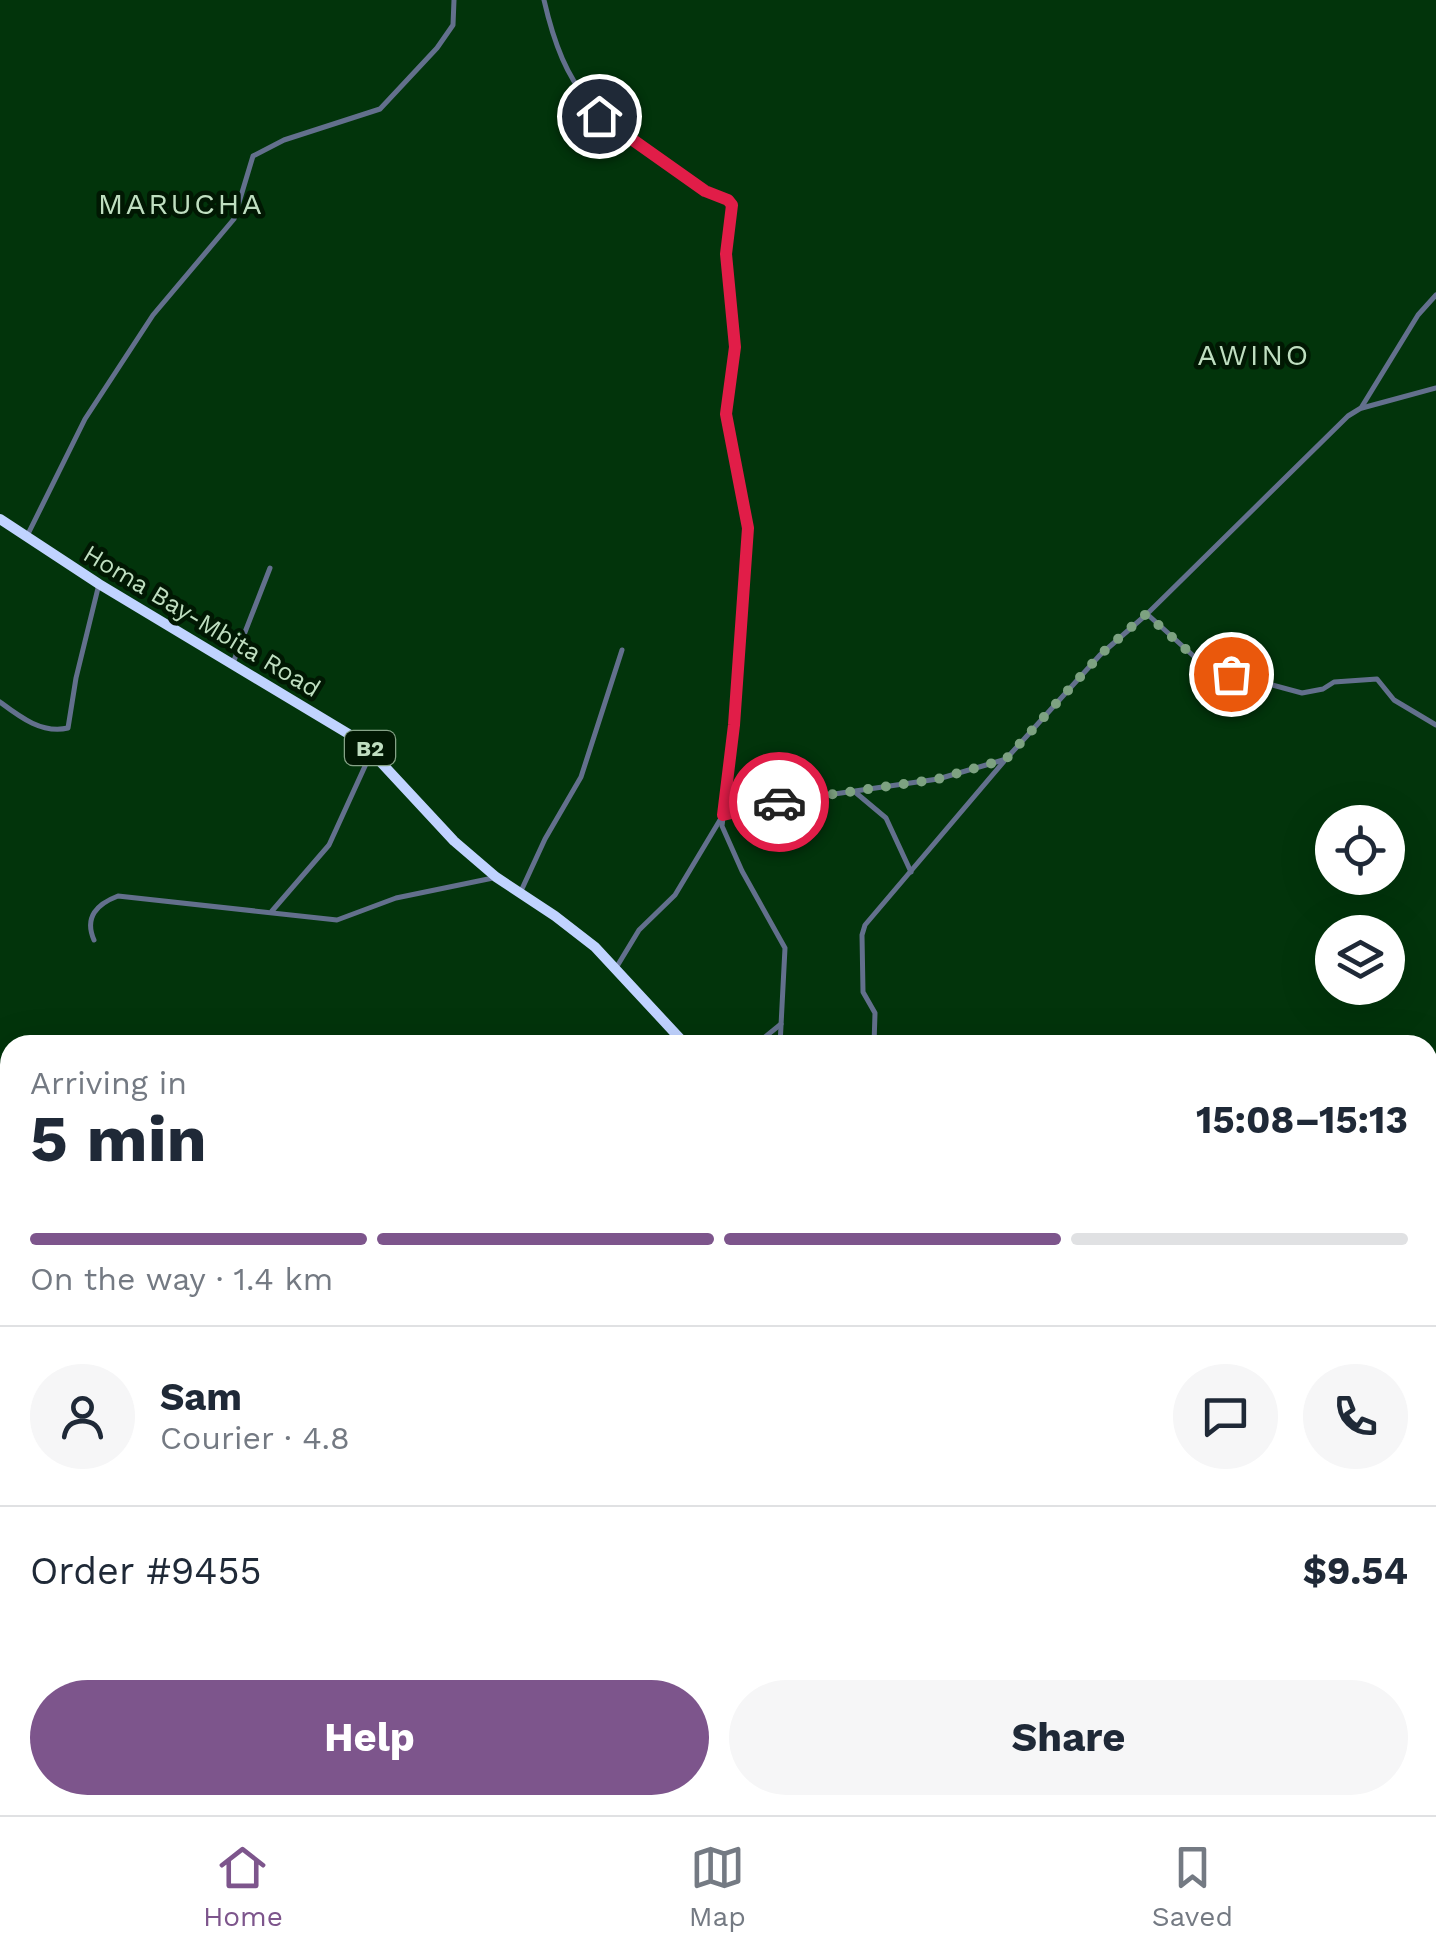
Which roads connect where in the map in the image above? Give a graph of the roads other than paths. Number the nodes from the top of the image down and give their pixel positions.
1 (454, 0) edge
2 (544, 0) edge
3 (1436, 295) edge
4 (1436, 388) edge
5 (1361, 408) junction
6 (0, 519) edge
7 (26, 536) junction
8 (270, 568) dead end
9 (98, 584) junction
10 (1146, 614) junction
11 (622, 650) dead end
12 (233, 663) junction
13 (0, 702) edge
14 (1436, 725) edge
15 (373, 750) junction
16 (1006, 759) junction
17 (855, 792) junction
18 (723, 815) junction
19 (911, 872) junction
20 (496, 877) junction
21 (520, 894) junction
22 (271, 913) junction
23 (94, 940) dead end
24 (616, 968) junction
25 (780, 1024) junction
26 (677, 1035) edge
27 (766, 1035) edge
28 (780, 1035) edge
29 (874, 1035) edge

1 - 7 street
2 - 18 street
3 - 5 street
4 - 5 street
5 - 10 street
6 - 7 highway, Homa Bay-Mbita Road / B2
7 - 9 highway, Homa Bay-Mbita Road / B2
8 - 12 street
9 - 12 highway, Homa Bay-Mbita Road / B2
9 - 13 street
10 - 14 street
10 - 16 street
11 - 21 street
12 - 15 highway, Homa Bay-Mbita Road / B2
15 - 20 highway, Homa Bay-Mbita Road / B2
15 - 22 street
16 - 17 street
16 - 19 street
17 - 18 street
17 - 19 street
18 - 24 street
18 - 25 street
19 - 29 street
20 - 21 highway, Homa Bay-Mbita Road / B2
20 - 22 street
21 - 24 highway, Homa Bay-Mbita Road / B2
22 - 23 street
24 - 26 highway, Homa Bay-Mbita Road / B2
25 - 27 street
25 - 28 street

